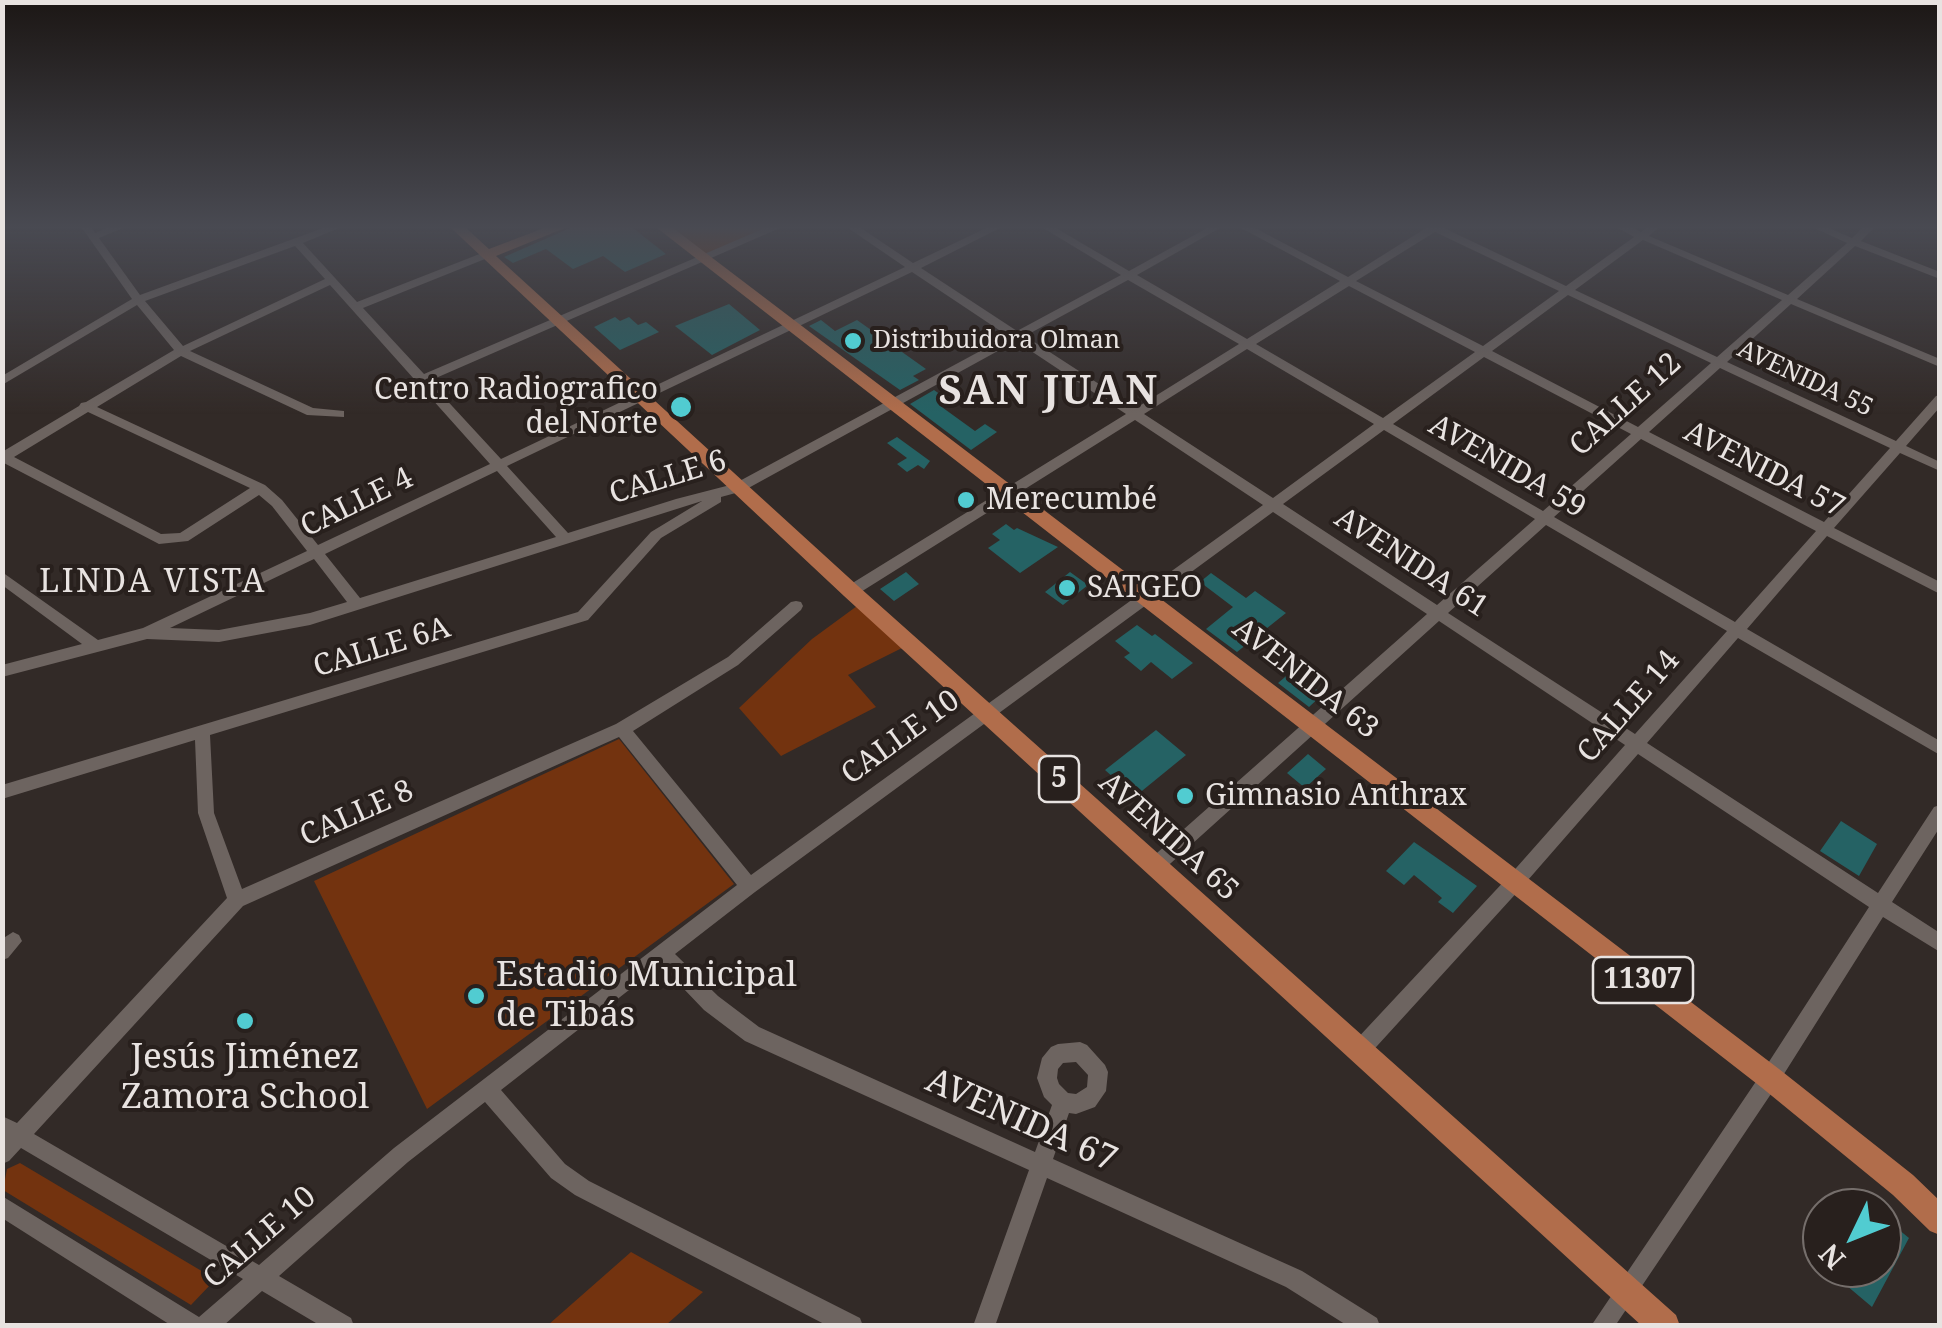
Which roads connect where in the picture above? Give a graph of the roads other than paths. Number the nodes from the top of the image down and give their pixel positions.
1 (131, 290) edge
2 (165, 290) edge
3 (310, 290) edge
4 (341, 290) edge
5 (397, 290) edge
6 (524, 290) edge
7 (631, 290) edge
8 (745, 290) edge
9 (867, 290) edge
10 (946, 290) edge
11 (1101, 290) edge
12 (1154, 290) edge
13 (1335, 290) edge
14 (1363, 290) edge
15 (1768, 290) edge
16 (1800, 290) edge
17 (1568, 291) joint
18 (138, 300) junction
19 (1789, 300) junction
20 (356, 306) junction
21 (557, 321) junction
22 (792, 326) junction
23 (1016, 336) junction
24 (1247, 344) junction
25 (181, 350) junction
26 (1484, 352) junction
27 (1718, 363) junction
28 (1940, 364) edge
29 (421, 380) junction
30 (2, 381) edge
31 (640, 398) junction
32 (1940, 399) edge
33 (893, 403) junction
34 (85, 406) junction
35 (340, 414) dead end
36 (1135, 414) junction
37 (1385, 425) junction
38 (1640, 433) junction
39 (1897, 447) junction
40 (3, 458) edge
41 (499, 466) junction
42 (1940, 467) edge
43 (260, 488) junction
44 (738, 488) junction
45 (1010, 493) junction
46 (686, 507) junction
47 (1276, 507) junction
48 (1544, 518) junction
49 (1824, 529) junction
50 (564, 538) junction
51 (316, 553) junction
52 (2, 577) edge
53 (1940, 590) edge
54 (851, 591) junction
55 (1148, 599) junction
56 (358, 606) junction
57 (796, 606) dead end
58 (1438, 614) junction
59 (1735, 629) junction
60 (148, 633) junction
61 (94, 645) junction
62 (2, 670) edge
63 (986, 713) junction
64 (1314, 727) junction
65 (622, 728) junction
66 (202, 730) junction
67 (1634, 742) junction
68 (1940, 749) edge
69 (2, 792) edge
70 (1940, 812) edge
71 (1155, 866) junction
72 (1515, 882) junction
73 (750, 886) junction
74 (237, 900) junction
75 (1880, 905) junction
76 (1940, 944) edge
77 (662, 953) junction
78 (1360, 1050) junction
79 (1770, 1078) junction
80 (486, 1088) junction
81 (1064, 1102) dead end
82 (11, 1130) edge
83 (2, 1154) edge
84 (1041, 1166) junction
85 (1903, 1185) junction
86 (2, 1206) edge
87 (1940, 1213) edge
88 (1940, 1222) edge
89 (263, 1276) junction
90 (1626, 1291) junction
91 (340, 1325) edge
92 (193, 1326) edge
93 (206, 1326) edge
94 (852, 1326) edge
95 (984, 1326) edge
96 (1369, 1326) edge
97 (1602, 1326) edge
98 (1665, 1326) edge

1 - 18 street
2 - 18 street
3 - 25 street
4 - 20 street
5 - 20 street
6 - 21 main road, AVENIDA 65 / 5
7 - 21 street
8 - 22 main road, AVENIDA 63 / 11307
9 - 22 street, CALLE 4
10 - 23 street, AVENIDA 61
11 - 23 street, CALLE 6
12 - 24 street, AVENIDA 59
13 - 24 street
14 - 26 street, AVENIDA 57
15 - 19 street
16 - 19 street, CALLE 12
17 - 26 street, CALLE 10
17 - 27 street, AVENIDA 55
18 - 25 street
18 - 30 street
19 - 27 street, CALLE 12
19 - 28 street
20 - 29 street
21 - 29 street
21 - 31 main road, AVENIDA 65 / 5
22 - 31 street, CALLE 4
22 - 33 main road, AVENIDA 63 / 11307
23 - 33 street, CALLE 6
23 - 36 street, AVENIDA 61
24 - 36 street
24 - 37 street, AVENIDA 59
25 - 34 street
25 - 35 street
26 - 37 street, CALLE 10
26 - 38 street, AVENIDA 57
27 - 38 street, CALLE 12
27 - 39 street, AVENIDA 55
29 - 41 street
31 - 41 street, CALLE 4
31 - 44 main road, AVENIDA 65 / 5
32 - 39 street, CALLE 14
33 - 44 street, CALLE 6
33 - 45 main road, AVENIDA 63 / 11307
34 - 40 street
34 - 43 street
36 - 45 street
36 - 47 street, AVENIDA 61
37 - 47 street, CALLE 10
37 - 48 street, AVENIDA 59
38 - 48 street, CALLE 12
38 - 49 street, AVENIDA 57
39 - 42 street, AVENIDA 55
39 - 49 street, CALLE 14
40 - 43 street
41 - 50 street
41 - 51 street, CALLE 4
43 - 51 street
44 - 46 street, CALLE 6
44 - 54 main road, AVENIDA 65 / 5
45 - 54 street
45 - 55 main road, AVENIDA 63 / 11307
46 - 50 street, CALLE 6
46 - 66 street, CALLE 6A
47 - 55 street, CALLE 10
47 - 58 street, AVENIDA 61
48 - 58 street, CALLE 12
48 - 59 street, AVENIDA 59
49 - 53 street, AVENIDA 57
49 - 59 street, CALLE 14
50 - 56 street, CALLE 6
51 - 56 street
51 - 60 street, CALLE 4
52 - 61 street
54 - 63 main road, AVENIDA 65 / 5
55 - 63 street, CALLE 10
55 - 64 main road, AVENIDA 63 / 11307
56 - 60 street, CALLE 6
57 - 65 street, CALLE 8
58 - 64 street, CALLE 12
58 - 67 street, AVENIDA 61
59 - 67 street, CALLE 14
59 - 68 street, AVENIDA 59
60 - 61 street, CALLE 4
61 - 62 street, CALLE 4
63 - 71 main road, AVENIDA 65 / 5
63 - 73 street, CALLE 10
64 - 71 street, CALLE 12
64 - 72 main road, AVENIDA 63 / 11307
65 - 73 street
65 - 74 street, CALLE 8
66 - 69 street, CALLE 6A
66 - 74 street
67 - 72 street, CALLE 14
67 - 75 street, AVENIDA 61
70 - 75 street
71 - 78 main road, AVENIDA 65 / 5
72 - 78 street, CALLE 14
72 - 79 main road, AVENIDA 63 / 11307
73 - 77 street, CALLE 10
74 - 82 street, CALLE 8
75 - 76 street, AVENIDA 61
75 - 79 street
77 - 80 street, CALLE 10
77 - 84 street, AVENIDA 67
78 - 90 main road, AVENIDA 65 / 5
79 - 85 main road, AVENIDA 63 / 11307
79 - 90 street
80 - 89 street, CALLE 10
80 - 94 street
81 - 84 street
82 - 83 street, CALLE 8
82 - 89 street
84 - 95 street
84 - 96 street, AVENIDA 67
85 - 87 street, AVENIDA 63
85 - 88 main road, AVENIDA 63 / 11307
86 - 92 street
89 - 91 street
89 - 93 street, CALLE 10
90 - 97 street
90 - 98 main road, AVENIDA 65 / 5

